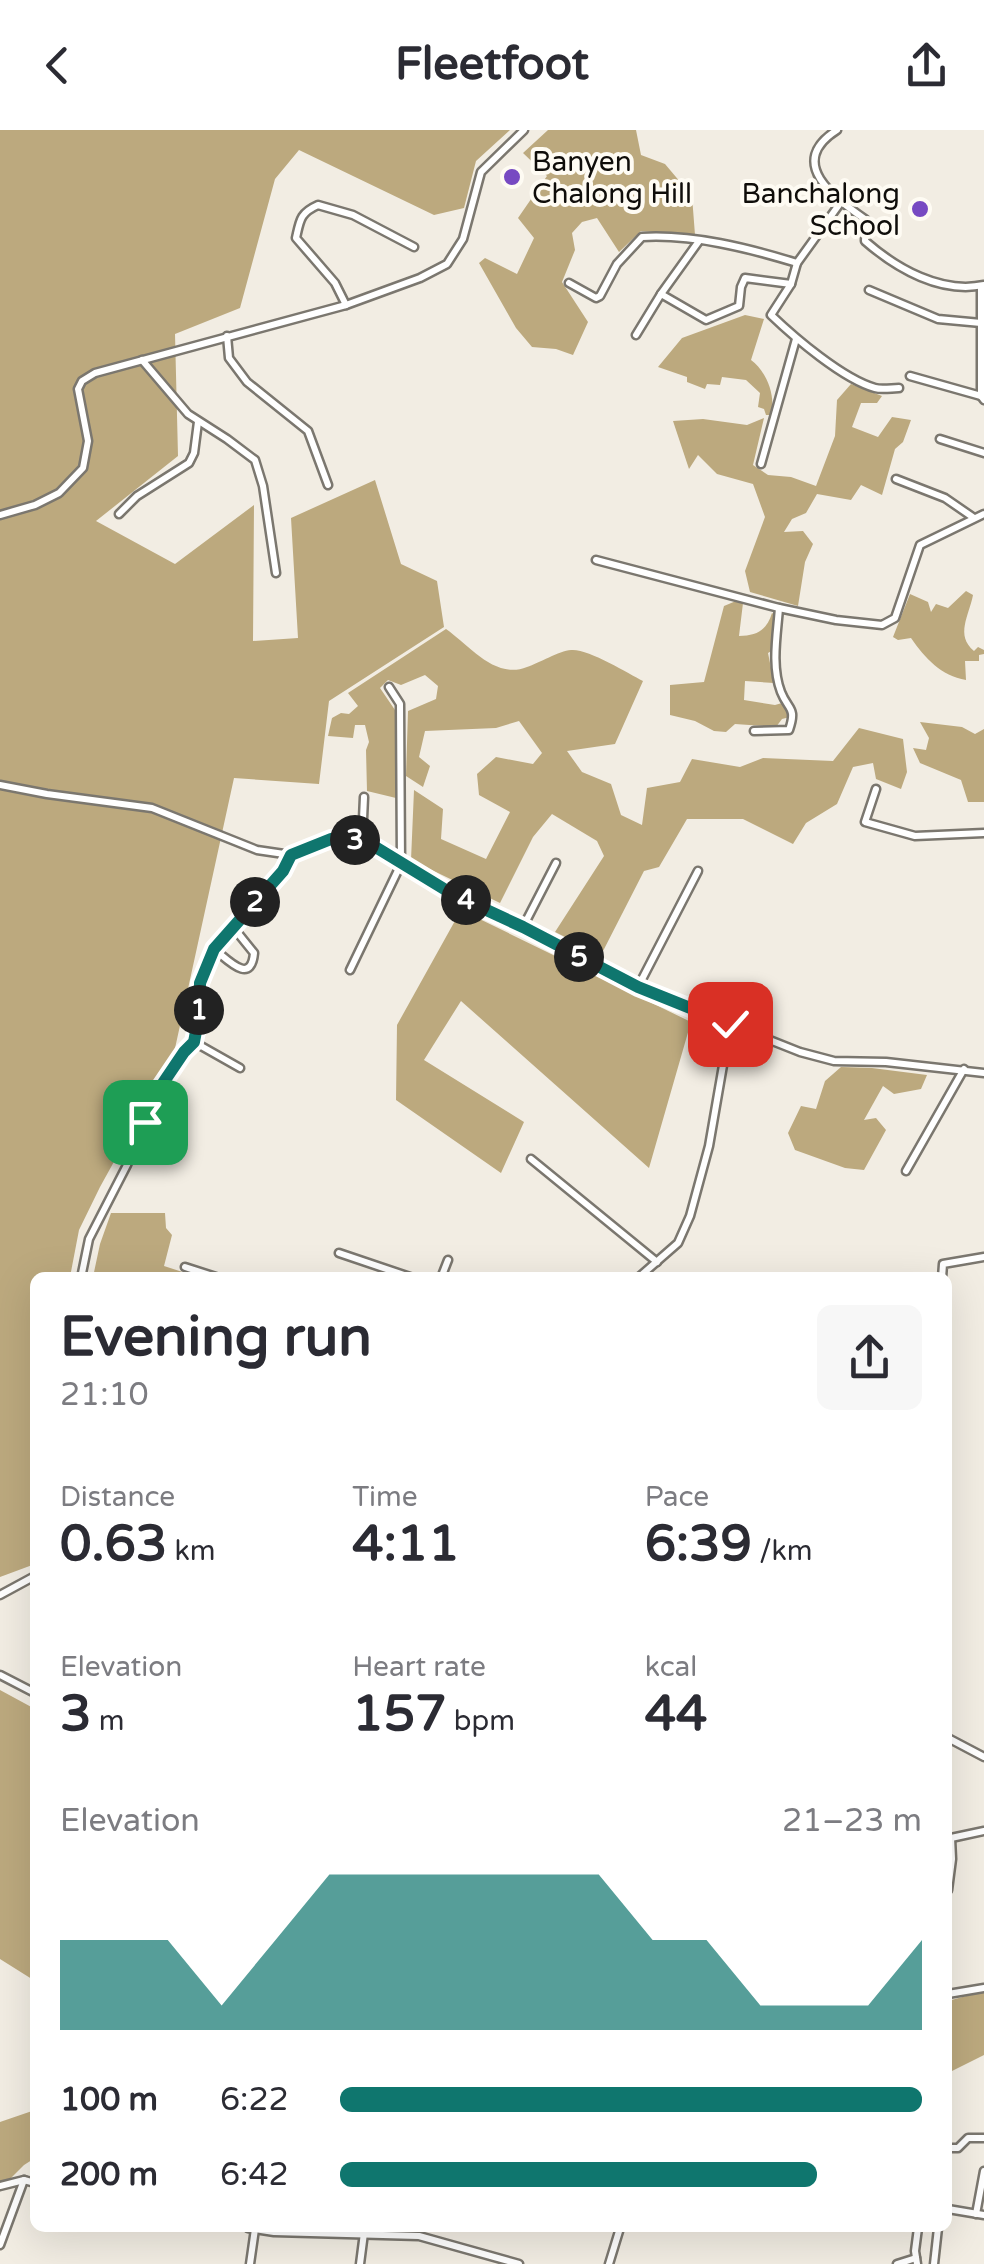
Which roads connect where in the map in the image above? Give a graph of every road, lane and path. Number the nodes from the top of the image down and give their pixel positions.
1 (524, 130) edge
2 (837, 130) edge
3 (841, 202) junction
4 (698, 241) junction
5 (414, 247) dead end
6 (797, 263) junction
7 (568, 283) dead end
8 (791, 284) junction
9 (982, 285) edge
10 (868, 290) dead end
11 (662, 294) junction
12 (346, 305) junction
13 (982, 323) junction
14 (228, 336) junction
15 (636, 336) dead end
16 (796, 340) junction
17 (142, 360) junction
18 (910, 376) dead end
19 (899, 388) dead end
20 (983, 395) edge
21 (198, 422) junction
22 (940, 439) dead end
23 (984, 453) edge
24 (762, 464) dead end
25 (896, 479) dead end
26 (328, 486) dead end
27 (119, 514) dead end
28 (984, 514) edge
29 (0, 515) edge
30 (974, 518) junction
31 (596, 560) dead end
32 (276, 572) dead end
33 (779, 608) junction
34 (389, 687) dead end
35 (754, 732) dead end
36 (0, 785) edge
37 (876, 789) dead end
38 (364, 798) dead end
39 (984, 834) edge
40 (362, 842) junction
41 (291, 855) junction
42 (556, 863) dead end
43 (401, 864) junction
44 (698, 871) dead end
45 (233, 927) junction
46 (523, 927) junction
47 (214, 949) junction
48 (350, 970) dead end
49 (638, 987) junction
50 (730, 1024) junction
51 (194, 1042) junction
52 (240, 1068) dead end
53 (964, 1070) junction
54 (984, 1073) edge
55 (530, 1160) dead end
56 (906, 1171) dead end
57 (339, 1253) dead end
58 (984, 1258) edge
59 (448, 1260) dead end
60 (658, 1262) junction
61 (185, 1267) dead end
62 (82, 1272) edge
63 (200, 1272) edge
64 (395, 1272) edge
65 (443, 1272) edge
66 (646, 1272) edge
67 (942, 1272) edge
68 (30, 1579) edge
69 (0, 1595) edge
70 (0, 1675) edge
71 (30, 1690) edge
72 (952, 1740) edge
73 (984, 1757) edge
74 (984, 1830) edge
75 (952, 1838) edge
76 (984, 1988) edge
77 (952, 1993) edge
78 (984, 2138) edge
79 (952, 2148) edge
80 (984, 2170) edge
81 (24, 2180) junction
82 (30, 2182) edge
83 (0, 2186) edge
84 (952, 2210) edge
85 (980, 2214) edge
86 (252, 2232) edge
87 (274, 2232) edge
88 (619, 2232) edge
89 (918, 2232) edge
90 (938, 2232) edge
91 (364, 2233) junction
92 (0, 2245) edge
93 (916, 2261) edge
94 (250, 2264) edge
95 (360, 2264) edge
96 (517, 2264) edge
97 (609, 2264) edge
98 (897, 2264) edge
99 (934, 2264) edge

1 - 12 street
2 - 3 street
3 - 6 street
3 - 9 street
4 - 6 street
4 - 7 street
4 - 11 street
5 - 12 street
6 - 8 street
8 - 11 street
8 - 16 street
9 - 13 street
10 - 13 street
11 - 15 street
12 - 14 street
13 - 20 street
14 - 17 street
14 - 26 street
16 - 19 street
16 - 24 street
17 - 21 street
17 - 29 street
18 - 20 street
21 - 27 street
21 - 32 street
22 - 23 street
25 - 30 street
28 - 30 street
30 - 33 street
31 - 33 street
33 - 35 street
34 - 43 street
36 - 41 street
37 - 39 street
38 - 40 street
40 - 41 street
40 - 43 street
41 - 45 street
42 - 46 street
43 - 46 street
43 - 48 street
44 - 49 street
45 - 47 street
45 - 47 street
46 - 49 street
47 - 51 street
49 - 50 street
50 - 53 street
50 - 60 street
51 - 52 street
51 - 62 street
53 - 54 street
53 - 56 street
55 - 60 street
57 - 64 street
58 - 67 street
59 - 65 street
60 - 66 street
61 - 63 street
68 - 69 street
70 - 71 street
72 - 73 street
74 - 75 street
76 - 77 street
78 - 79 street
80 - 85 street
81 - 82 street
81 - 83 street
81 - 92 street
84 - 85 street
86 - 94 street
87 - 91 street
88 - 97 street
89 - 93 street
90 - 99 street
91 - 95 street
91 - 96 street
93 - 98 street

